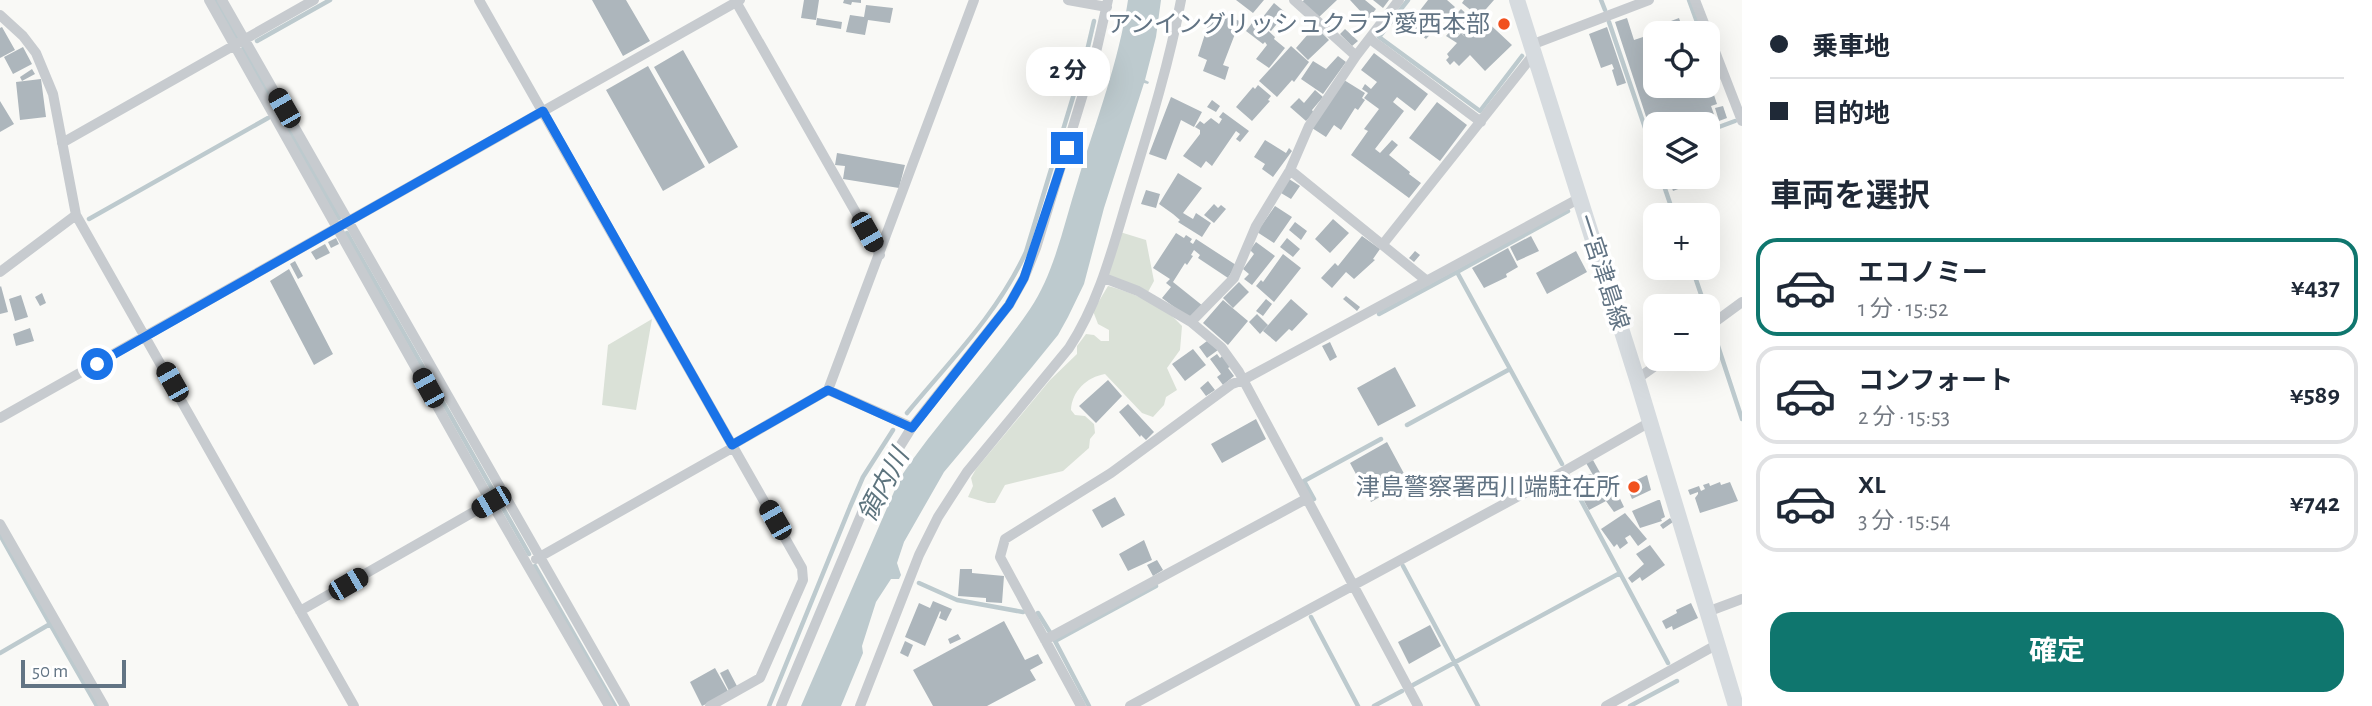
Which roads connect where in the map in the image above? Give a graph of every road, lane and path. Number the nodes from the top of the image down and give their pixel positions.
1 (209, 0) edge
2 (222, 0) edge
3 (314, 0) edge
4 (479, 0) edge
5 (974, 0) edge
6 (1068, 0) edge
7 (1181, 0) edge
8 (1294, 0) edge
9 (1399, 0) edge
10 (1517, 0) edge
11 (1649, 0) edge
12 (1695, 0) edge
13 (737, 1) edge
14 (1107, 3) edge
15 (0, 15) edge
16 (1370, 39) junction
17 (240, 42) junction
18 (1533, 50) junction
19 (1356, 56) junction
20 (543, 111) junction
21 (1741, 117) edge
22 (1481, 122) junction
23 (62, 143) junction
24 (1290, 170) junction
25 (1580, 198) junction
26 (76, 215) junction
27 (349, 222) junction
28 (338, 228) junction
29 (1383, 244) junction
30 (880, 255) junction
31 (0, 272) edge
32 (1104, 278) junction
33 (1427, 281) junction
34 (1742, 302) edge
35 (1720, 318) edge
36 (1191, 322) junction
37 (146, 337) junction
38 (1648, 371) edge
39 (1637, 379) junction
40 (1243, 380) junction
41 (828, 390) junction
42 (0, 418) edge
43 (1650, 422) junction
44 (912, 428) junction
45 (733, 446) junction
46 (1307, 499) junction
47 (491, 502) junction
48 (0, 524) edge
49 (540, 557) junction
50 (527, 564) junction
51 (1354, 586) junction
52 (1742, 599) edge
53 (300, 611) junction
54 (1707, 612) junction
55 (1045, 640) junction
56 (1716, 646) junction
57 (104, 706) edge
58 (354, 706) edge
59 (609, 706) edge
60 (625, 706) edge
61 (710, 706) edge
62 (781, 706) edge
63 (860, 706) edge
64 (1081, 706) edge
65 (1130, 706) edge
66 (1418, 706) edge
67 (1606, 706) edge
68 (1736, 706) edge

1 - 17 street
2 - 17 street
3 - 17 street
4 - 20 street
5 - 30 street
6 - 14 street
7 - 32 street
8 - 19 street
9 - 16 street
10 - 18 main road, 一宮津島線
11 - 18 street
12 - 21 street
13 - 20 street
13 - 30 street
14 - 44 street
15 - 23 street
16 - 19 street
16 - 22 street
17 - 23 street
17 - 27 street
17 - 28 street
18 - 22 street
18 - 25 main road, 一宮津島線
19 - 24 street
20 - 27 street
20 - 45 street
22 - 29 street
23 - 26 street
24 - 29 street
24 - 36 street
25 - 33 street
25 - 39 main road, 一宮津島線
26 - 31 street
26 - 37 street
27 - 28 street
27 - 49 street
28 - 37 street
28 - 47 street
29 - 33 street
30 - 41 street
32 - 36 street
32 - 63 street
33 - 40 street
34 - 35 street
36 - 40 street
37 - 42 street
37 - 53 street
38 - 39 street
39 - 43 main road, 一宮津島線
40 - 46 street
40 - 55 street
41 - 44 street
41 - 45 street
43 - 51 street
43 - 54 main road, 一宮津島線
44 - 62 street
45 - 49 street
45 - 61 street
46 - 51 street
46 - 55 street
47 - 50 street
47 - 53 street
48 - 57 street
49 - 50 street
49 - 60 street
50 - 59 street
51 - 65 street
51 - 66 street
52 - 54 street
53 - 58 street
54 - 56 main road, 一宮津島線
55 - 64 street
56 - 67 street
56 - 68 main road, 一宮津島線

